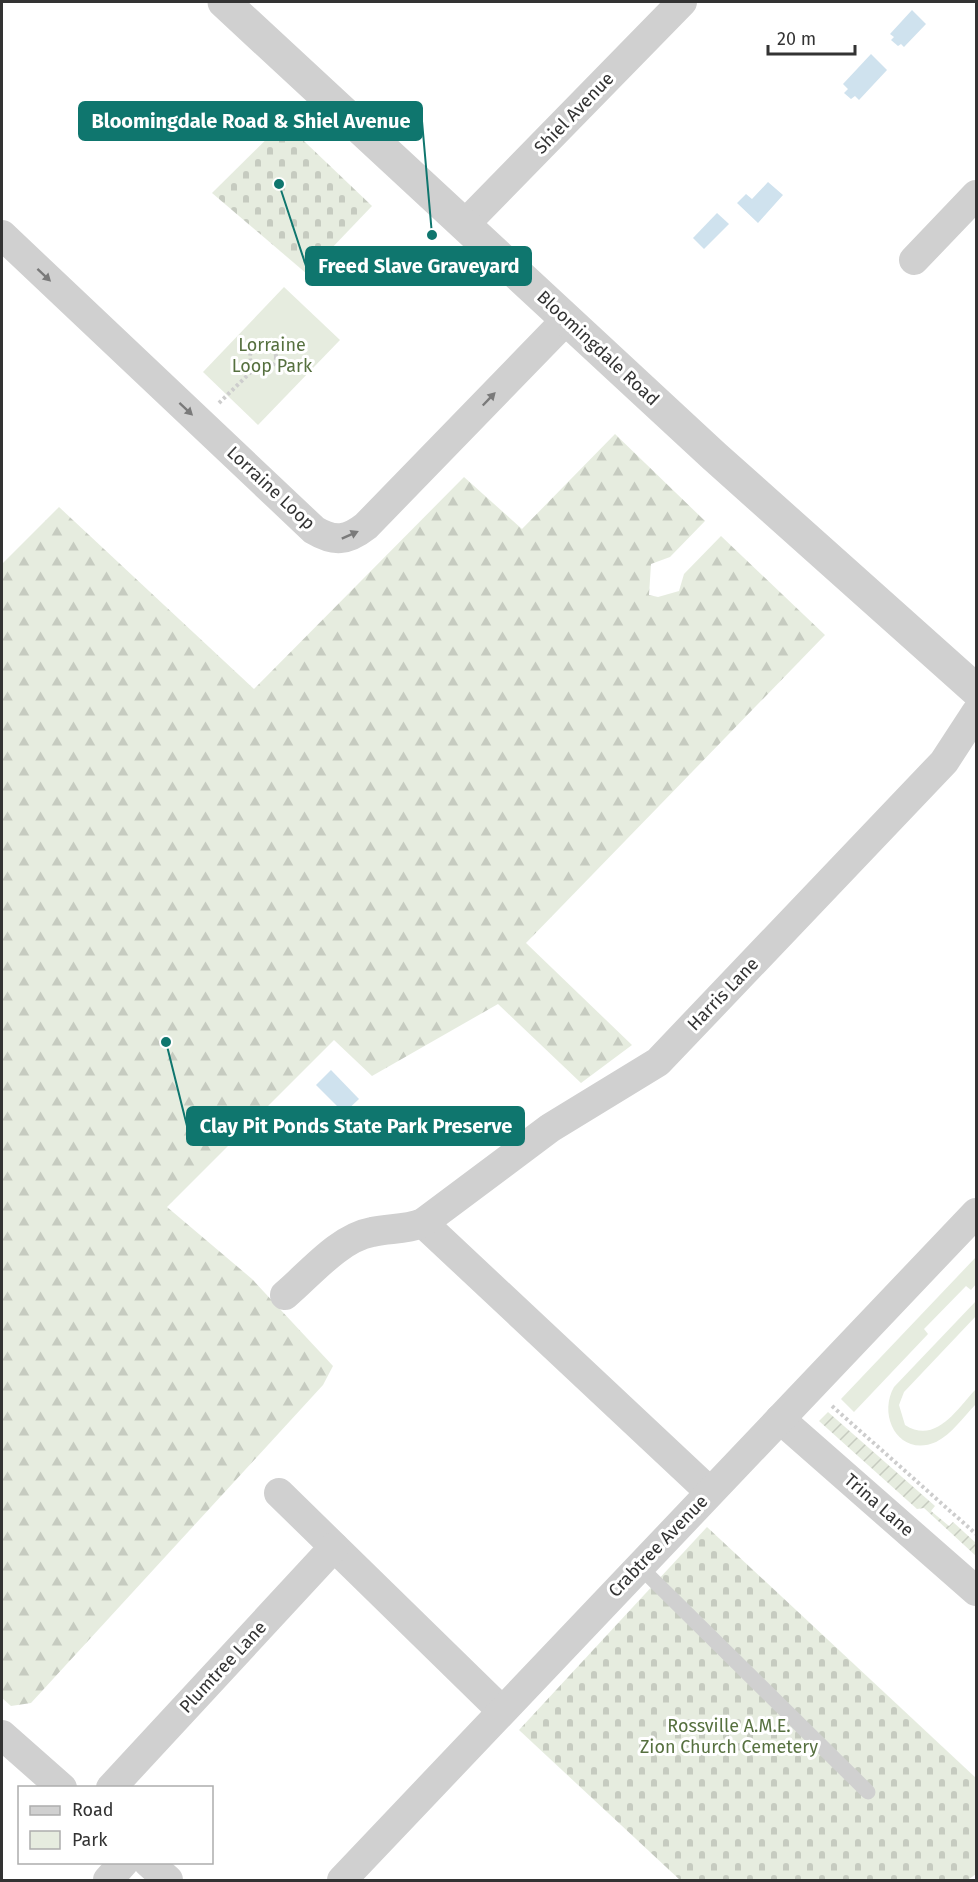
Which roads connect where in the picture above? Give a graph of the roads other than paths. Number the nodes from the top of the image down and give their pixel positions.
1 (224, 2) edge
2 (682, 2) edge
3 (976, 195) edge
4 (465, 224) junction
5 (2, 235) edge
6 (914, 260) dead end
7 (567, 319) junction
8 (976, 690) edge
9 (976, 713) edge
10 (976, 1213) edge
11 (423, 1223) junction
12 (285, 1295) dead end
13 (780, 1419) junction
14 (710, 1492) junction
15 (279, 1493) dead end
16 (334, 1547) junction
17 (639, 1566) junction
18 (976, 1591) edge
19 (502, 1711) junction
20 (2, 1735) edge
21 (60, 1786) edge
22 (113, 1786) edge
23 (868, 1792) dead end
24 (123, 1864) edge
25 (149, 1864) edge
26 (108, 1881) edge
27 (168, 1881) edge
28 (342, 1881) edge

1 - 4 street, Bloomingdale Road
2 - 4 street, Shiel Avenue
3 - 6 street
4 - 7 street, Bloomingdale Road
5 -> 7 street, Lorraine Loop
7 - 8 street, Bloomingdale Road
9 - 11 street, Harris Lane
10 - 13 street, Crabtree Avenue
11 - 12 street, Harris Lane
11 - 14 street
13 - 14 street, Crabtree Avenue
13 - 18 street, Trina Lane
14 - 17 street, Crabtree Avenue
15 - 16 street
16 - 19 street
16 - 22 street, Plumtree Lane
17 - 19 street, Crabtree Avenue
17 - 23 lane
19 - 28 street, Crabtree Avenue
20 - 21 street
24 - 26 street
25 - 27 street

